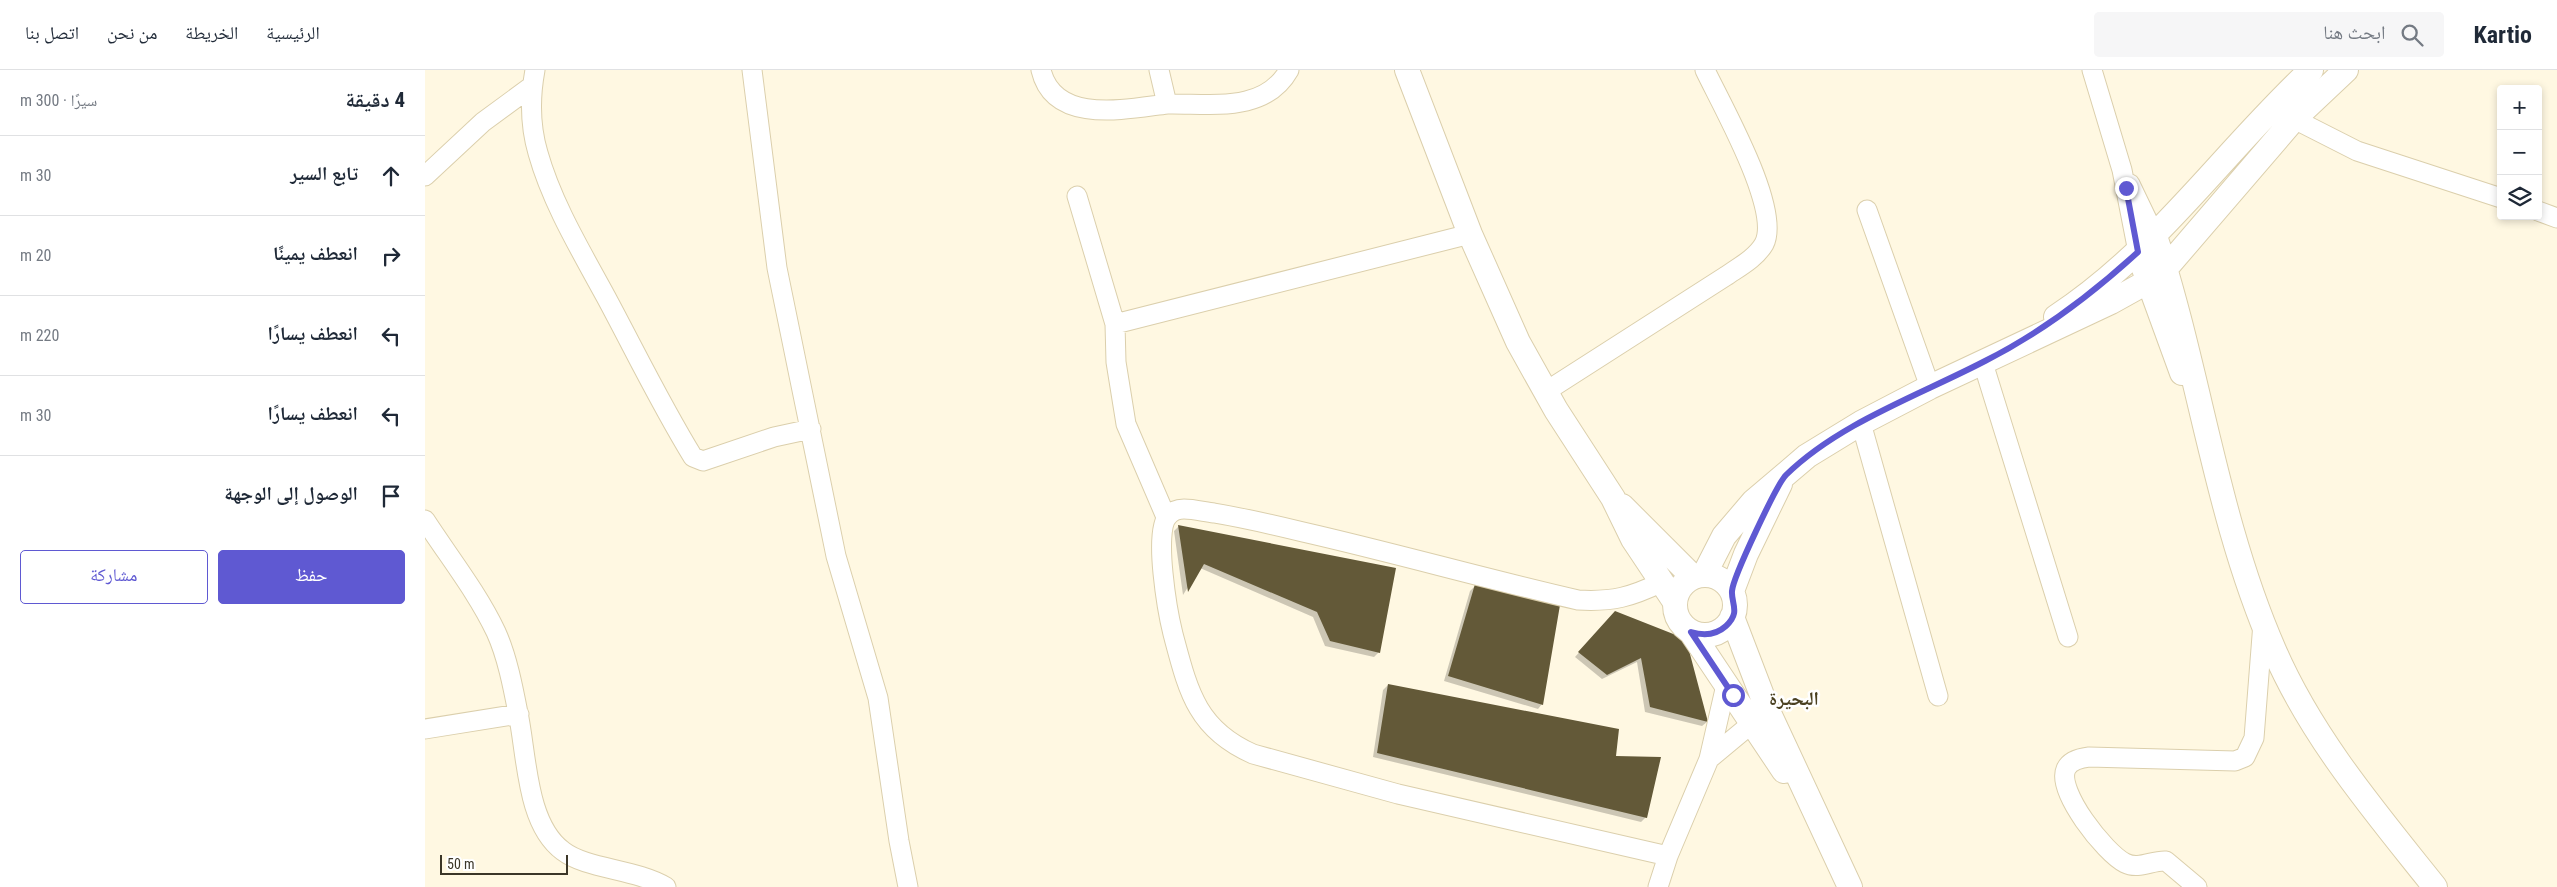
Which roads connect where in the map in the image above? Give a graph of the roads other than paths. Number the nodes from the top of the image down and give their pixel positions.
1 (752, 70) edge
2 (1041, 70) edge
3 (1159, 70) edge
4 (1289, 70) edge
5 (1407, 70) edge
6 (1705, 70) edge
7 (2092, 70) edge
8 (2311, 70) edge
9 (2346, 70) edge
10 (533, 78) edge
11 (1167, 104) junction
12 (2294, 119) junction
13 (425, 176) edge
14 (1077, 196) dead end
15 (2497, 197) edge
16 (1867, 210) dead end
17 (2542, 212) edge
18 (2557, 218) edge
19 (1470, 234) junction
20 (2147, 244) junction
21 (2157, 275) junction
22 (1115, 324) junction
23 (2019, 344) junction
24 (1983, 363) junction
25 (1930, 387) junction
26 (1545, 392) junction
27 (1861, 423) junction
28 (811, 429) junction
29 (1782, 479) junction
30 (1613, 498) junction
31 (1166, 517) junction
32 (425, 520) edge
33 (1699, 576) junction
34 (1662, 582) junction
35 (1732, 592) junction
36 (1675, 602) junction
37 (1732, 617) junction
38 (2263, 622) junction
39 (1691, 632) junction
40 (2068, 637) dead end
41 (1726, 685) junction
42 (1938, 696) dead end
43 (519, 714) junction
44 (1760, 717) junction
45 (425, 729) edge
46 (1709, 759) junction
47 (1669, 856) junction
48 (638, 881) edge
49 (666, 887) edge
50 (908, 887) edge
51 (1658, 887) edge
52 (1850, 887) edge
53 (2197, 887) edge
54 (2435, 887) edge

1 - 28 street
2 - 11 street
3 - 11 street
4 - 11 street
5 - 19 street
6 - 26 street
7 - 20 street
8 - 20 street
9 - 12 street
10 - 13 street
10 - 28 street
12 - 15 street
12 - 21 street
14 - 22 street
16 - 25 street
17 - 18 street
19 - 22 street
19 - 26 street
20 - 21 street
20 - 23 street
21 - 23 street
21 - 38 street
22 - 31 street
23 - 24 street
24 - 25 street
24 - 40 street
25 - 27 street
26 - 30 street
27 - 29 street
27 - 42 street
28 - 50 street
29 - 33 street
29 - 35 street
30 - 33 street
30 - 34 street
31 - 34 street
31 - 47 street
32 - 43 street
33 - 35 street
33 - 36 street
34 - 36 street
35 - 37 street
36 - 39 street
37 - 39 street
37 - 44 street
38 - 53 street
38 - 54 street
39 - 41 street
41 - 44 street
41 - 46 street
43 - 45 street
43 - 48 street
44 - 46 street
44 - 52 street
46 - 47 street
47 - 51 street
48 - 49 street

